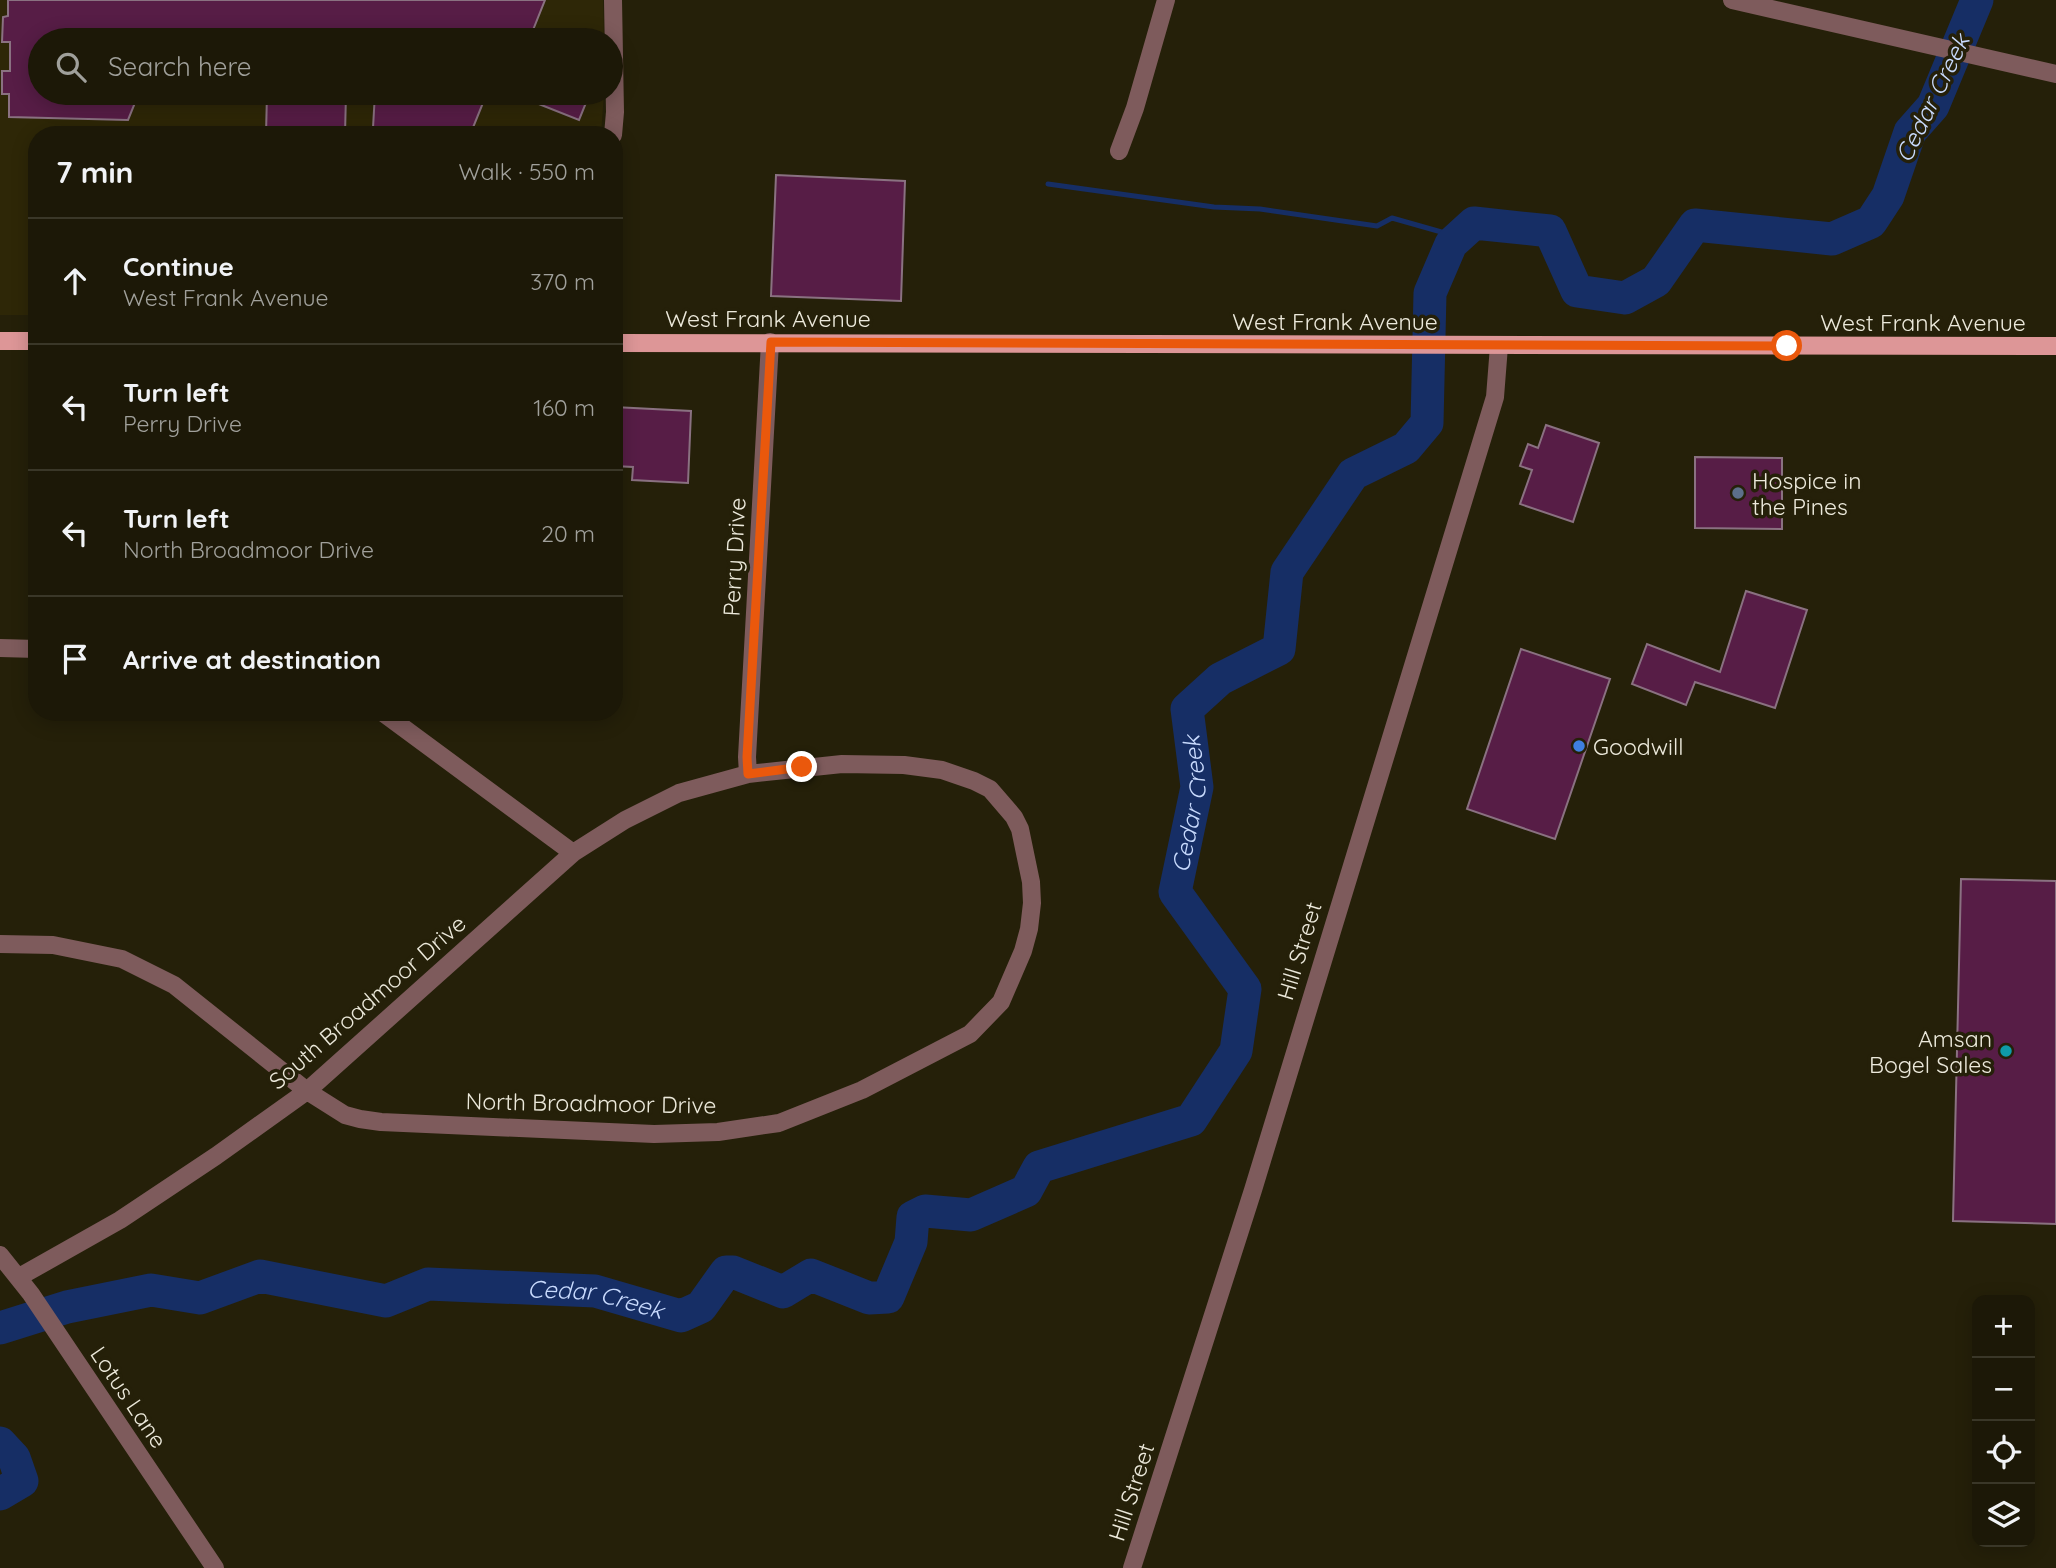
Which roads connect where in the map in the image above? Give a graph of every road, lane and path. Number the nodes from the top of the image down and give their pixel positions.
1 (613, 0) edge
2 (1166, 0) edge
3 (1732, 0) edge
4 (614, 28) edge
5 (2056, 74) edge
6 (615, 105) edge
7 (614, 126) edge
8 (1119, 151) dead end
9 (0, 341) edge
10 (28, 341) edge
11 (771, 342) junction
12 (623, 343) edge
13 (1499, 346) junction
14 (2056, 346) edge
15 (0, 648) edge
16 (28, 649) edge
17 (395, 721) edge
18 (748, 774) junction
19 (573, 853) junction
20 (0, 944) edge
21 (307, 1091) junction
22 (0, 1255) edge
23 (19, 1277) junction
24 (215, 1568) edge
25 (1132, 1568) edge

1 - 4 street
2 - 8 street
3 - 5 street
6 - 7 street
9 - 10 main road
11 - 12 main road, West Frank Avenue
11 - 13 main road, West Frank Avenue
11 - 18 street, Perry Drive
13 - 14 main road, West Frank Avenue
13 - 25 street, Hill Street
15 - 16 street
17 - 19 street
18 - 19 street, South Broadmoor Drive
18 - 21 street, North Broadmoor Drive
19 - 21 street, South Broadmoor Drive
20 - 21 street, North Broadmoor Drive
21 - 23 street, South Broadmoor Drive
22 - 23 street, Lotus Lane
23 - 24 street, Lotus Lane

